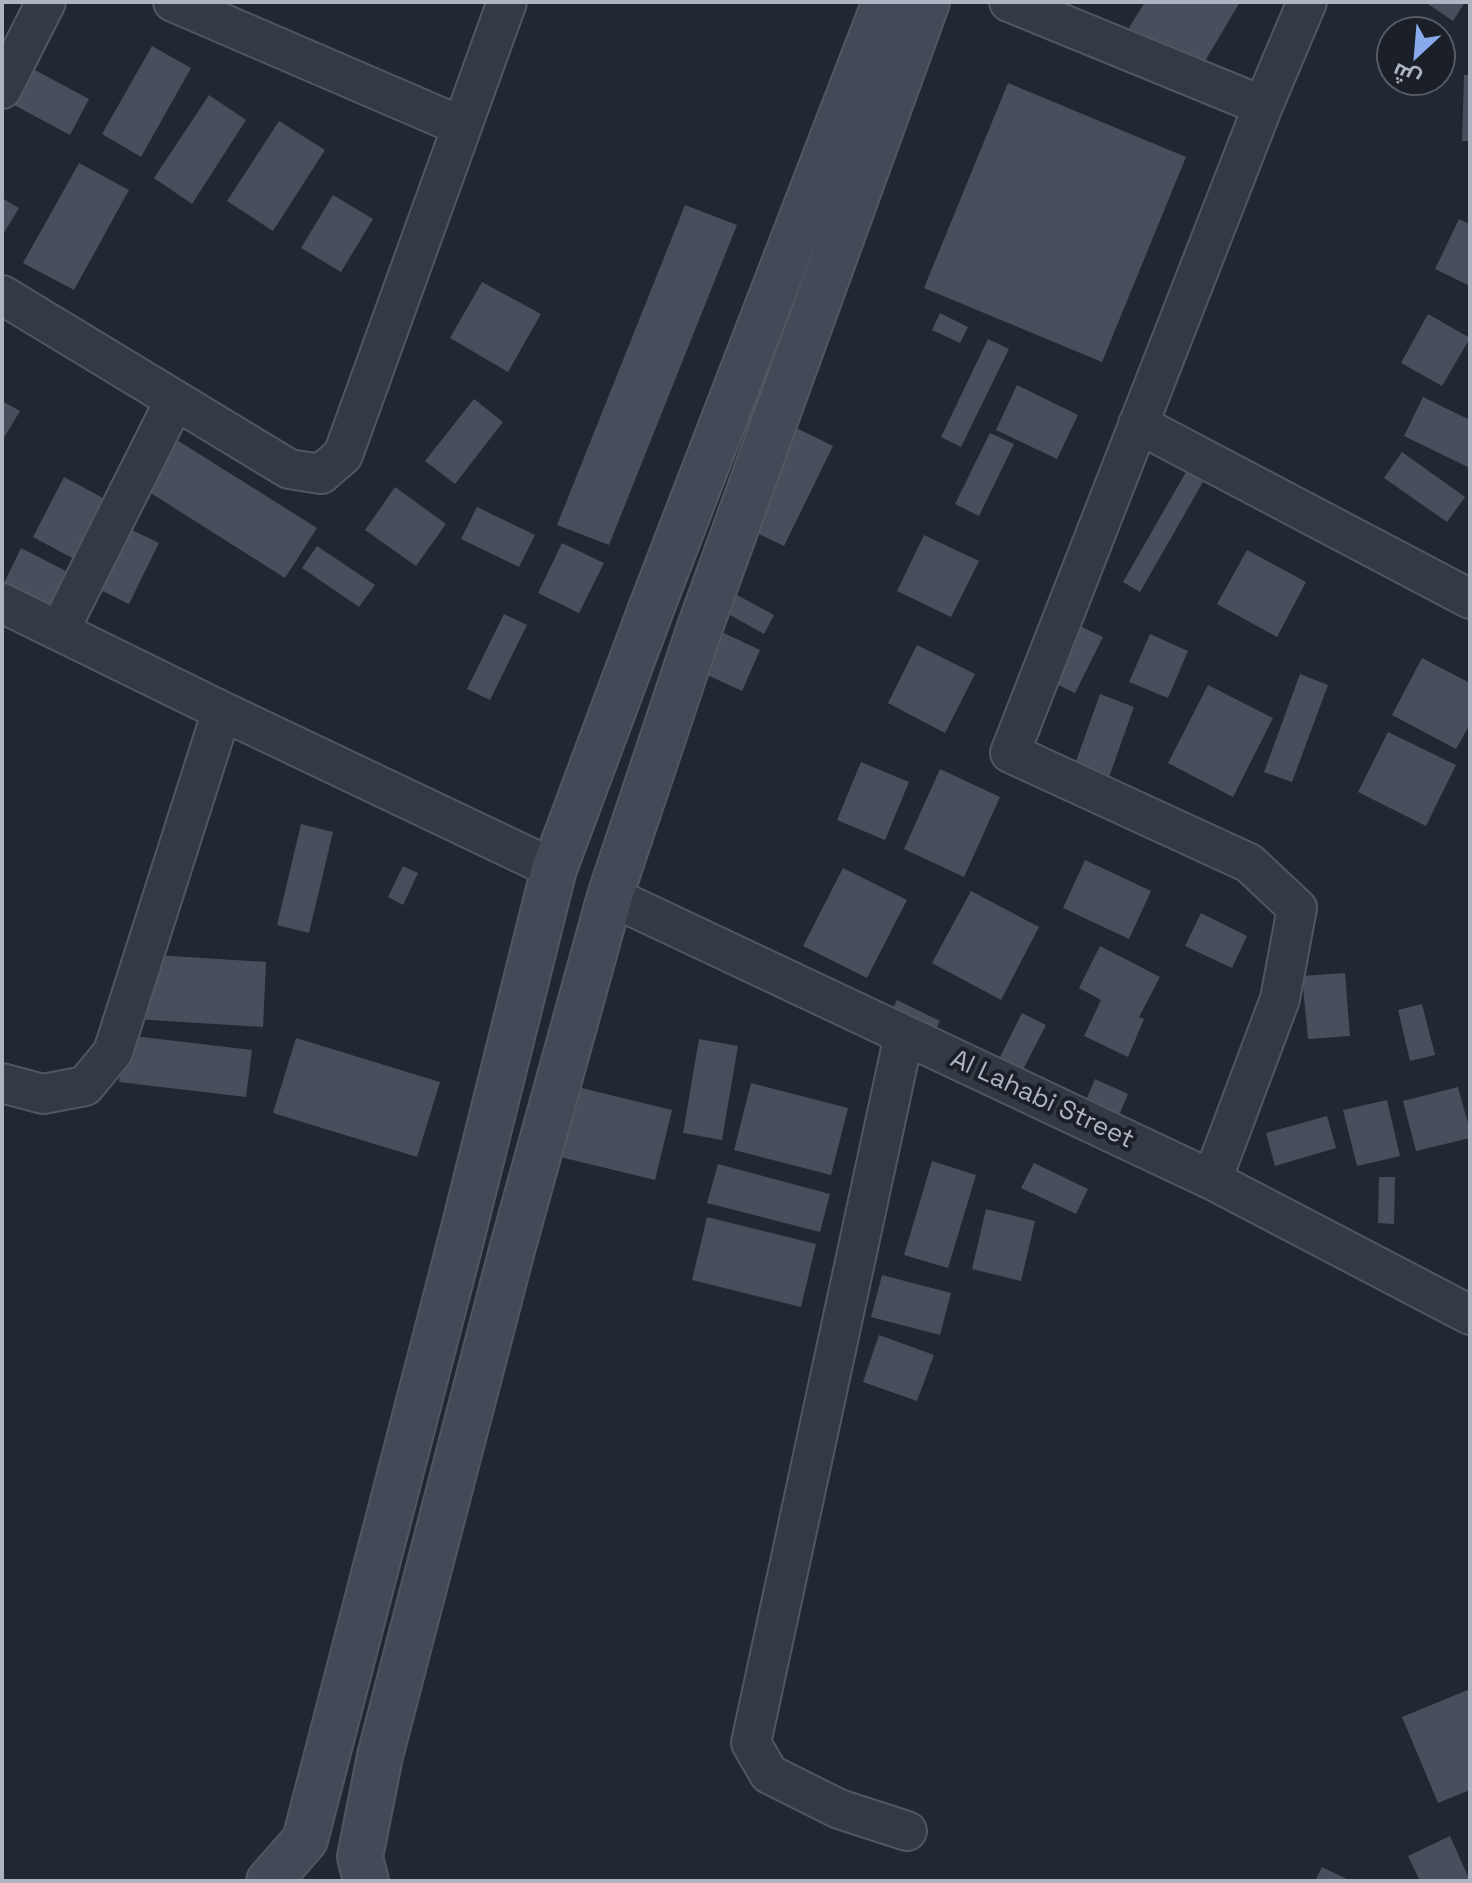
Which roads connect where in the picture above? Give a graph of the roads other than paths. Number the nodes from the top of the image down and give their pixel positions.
1 (46, 2) edge
2 (173, 2) edge
3 (507, 2) edge
4 (885, 2) edge
5 (927, 2) edge
6 (1009, 2) edge
7 (1307, 2) edge
8 (2, 89) edge
9 (1263, 106) junction
10 (461, 126) junction
11 (2, 295) edge
12 (175, 400) junction
13 (1138, 424) junction
14 (1470, 599) edge
15 (2, 603) edge
16 (59, 631) junction
17 (222, 711) junction
18 (554, 869) junction
19 (610, 896) junction
20 (904, 1035) junction
21 (2, 1083) edge
22 (1212, 1180) junction
23 (1470, 1315) edge
24 (907, 1831) dead end
25 (305, 1840) junction
26 (363, 1869) edge
27 (269, 1881) edge

1 - 8 street
2 - 10 street
3 - 10 street
4 - 18 street
5 - 19 street
6 - 9 street
7 - 9 street
9 - 13 street
10 - 12 street
11 - 12 street
12 - 16 street
13 - 14 street
13 - 22 street
15 - 16 street
16 - 17 street
17 - 18 street
17 - 21 street
18 - 19 street
18 - 25 street
19 - 20 street, Al Lahabi Street
19 - 26 street
20 - 22 street, Al Lahabi Street
20 - 24 street
22 - 23 street, Al Lahabi Street
25 - 26 street
25 - 27 street

